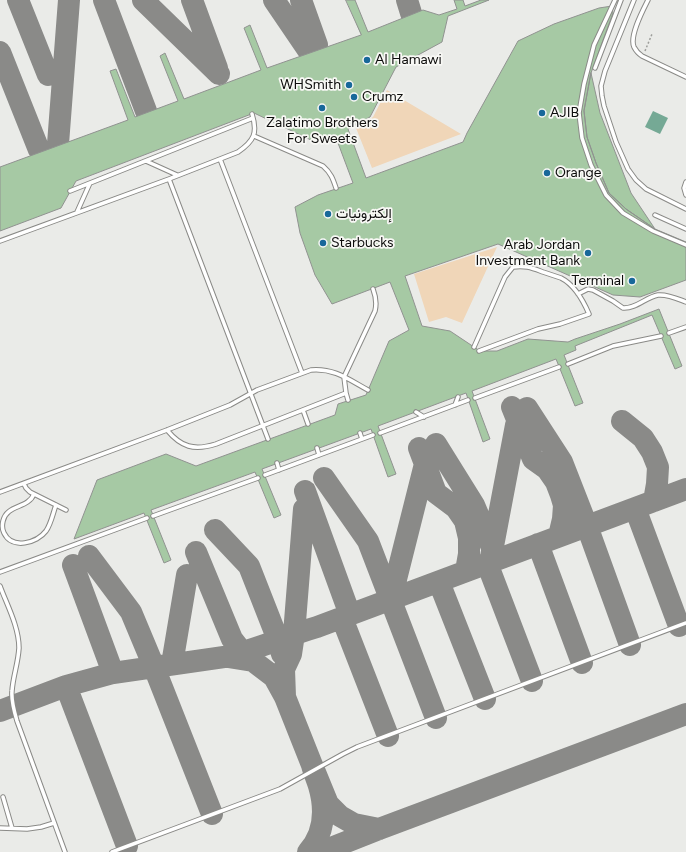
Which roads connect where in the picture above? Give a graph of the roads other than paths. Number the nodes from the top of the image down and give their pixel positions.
1 (615, 0) edge
2 (621, 0) edge
3 (634, 0) edge
4 (648, 0) edge
5 (595, 68) dead end
6 (686, 76) edge
7 (254, 136) junction
8 (220, 159) junction
9 (146, 161) junction
10 (177, 175) junction
11 (168, 179) junction
12 (686, 182) edge
13 (90, 183) junction
14 (336, 188) dead end
15 (70, 191) dead end
16 (686, 195) edge
17 (686, 209) edge
18 (78, 212) junction
19 (655, 214) dead end
20 (686, 229) edge
21 (0, 241) edge
22 (686, 245) edge
23 (373, 289) dead end
24 (578, 294) junction
25 (686, 302) edge
26 (686, 327) edge
27 (669, 333) dead end
28 (661, 336) dead end
29 (474, 347) dead end
30 (479, 351) dead end
31 (568, 364) dead end
32 (559, 367) dead end
33 (302, 373) junction
34 (344, 377) junction
35 (368, 390) dead end
36 (250, 393) junction
37 (346, 393) junction
38 (458, 396) dead end
39 (475, 398) dead end
40 (348, 400) dead end
41 (468, 400) dead end
42 (456, 405) junction
43 (303, 410) junction
44 (416, 412) dead end
45 (424, 417) junction
46 (308, 424) dead end
47 (263, 425) junction
48 (167, 430) junction
49 (360, 432) dead end
50 (380, 433) dead end
51 (373, 435) dead end
52 (362, 439) junction
53 (268, 440) dead end
54 (317, 448) dead end
55 (319, 455) junction
56 (277, 464) dead end
57 (279, 470) junction
58 (265, 475) dead end
59 (258, 478) dead end
60 (24, 484) junction
61 (0, 492) edge
62 (34, 494) junction
63 (56, 505) junction
64 (66, 510) dead end
65 (153, 516) dead end
66 (146, 518) dead end
67 (0, 572) edge
68 (0, 586) edge
69 (686, 623) edge
70 (3, 797) dead end
71 (54, 823) junction
72 (0, 828) edge
73 (12, 828) junction
74 (65, 852) edge
75 (112, 852) edge

1 - 22 lane
2 - 5 lane
3 - 17 lane
4 - 6 lane
7 - 8 lane
7 - 9 lane
7 - 14 lane
8 - 10 lane
8 - 33 lane
9 - 10 lane
9 - 13 lane
10 - 11 lane
11 - 18 lane
11 - 36 lane
12 - 16 lane
13 - 15 lane
13 - 18 lane
18 - 21 lane
19 - 20 lane
23 - 34 lane
24 - 25 lane
24 - 29 lane
24 - 30 lane
26 - 27 lane
28 - 31 lane
32 - 39 lane
33 - 34 lane
33 - 36 lane
34 - 35 lane
34 - 37 lane
36 - 47 lane
36 - 48 lane
37 - 40 lane
37 - 43 lane
38 - 42 lane
41 - 42 lane
42 - 45 lane
43 - 46 lane
43 - 47 lane
44 - 45 lane
45 - 50 lane
47 - 48 lane
47 - 53 lane
48 - 60 lane
49 - 52 lane
51 - 52 lane
52 - 55 lane
54 - 55 lane
55 - 57 lane
56 - 57 lane
57 - 58 lane
59 - 65 lane
60 - 61 lane
60 - 62 lane
62 - 63 lane
62 - 63 lane
63 - 64 lane
66 - 67 lane
68 - 71 lane
69 - 75 lane
70 - 73 lane
71 - 73 lane
71 - 74 lane
72 - 73 lane

